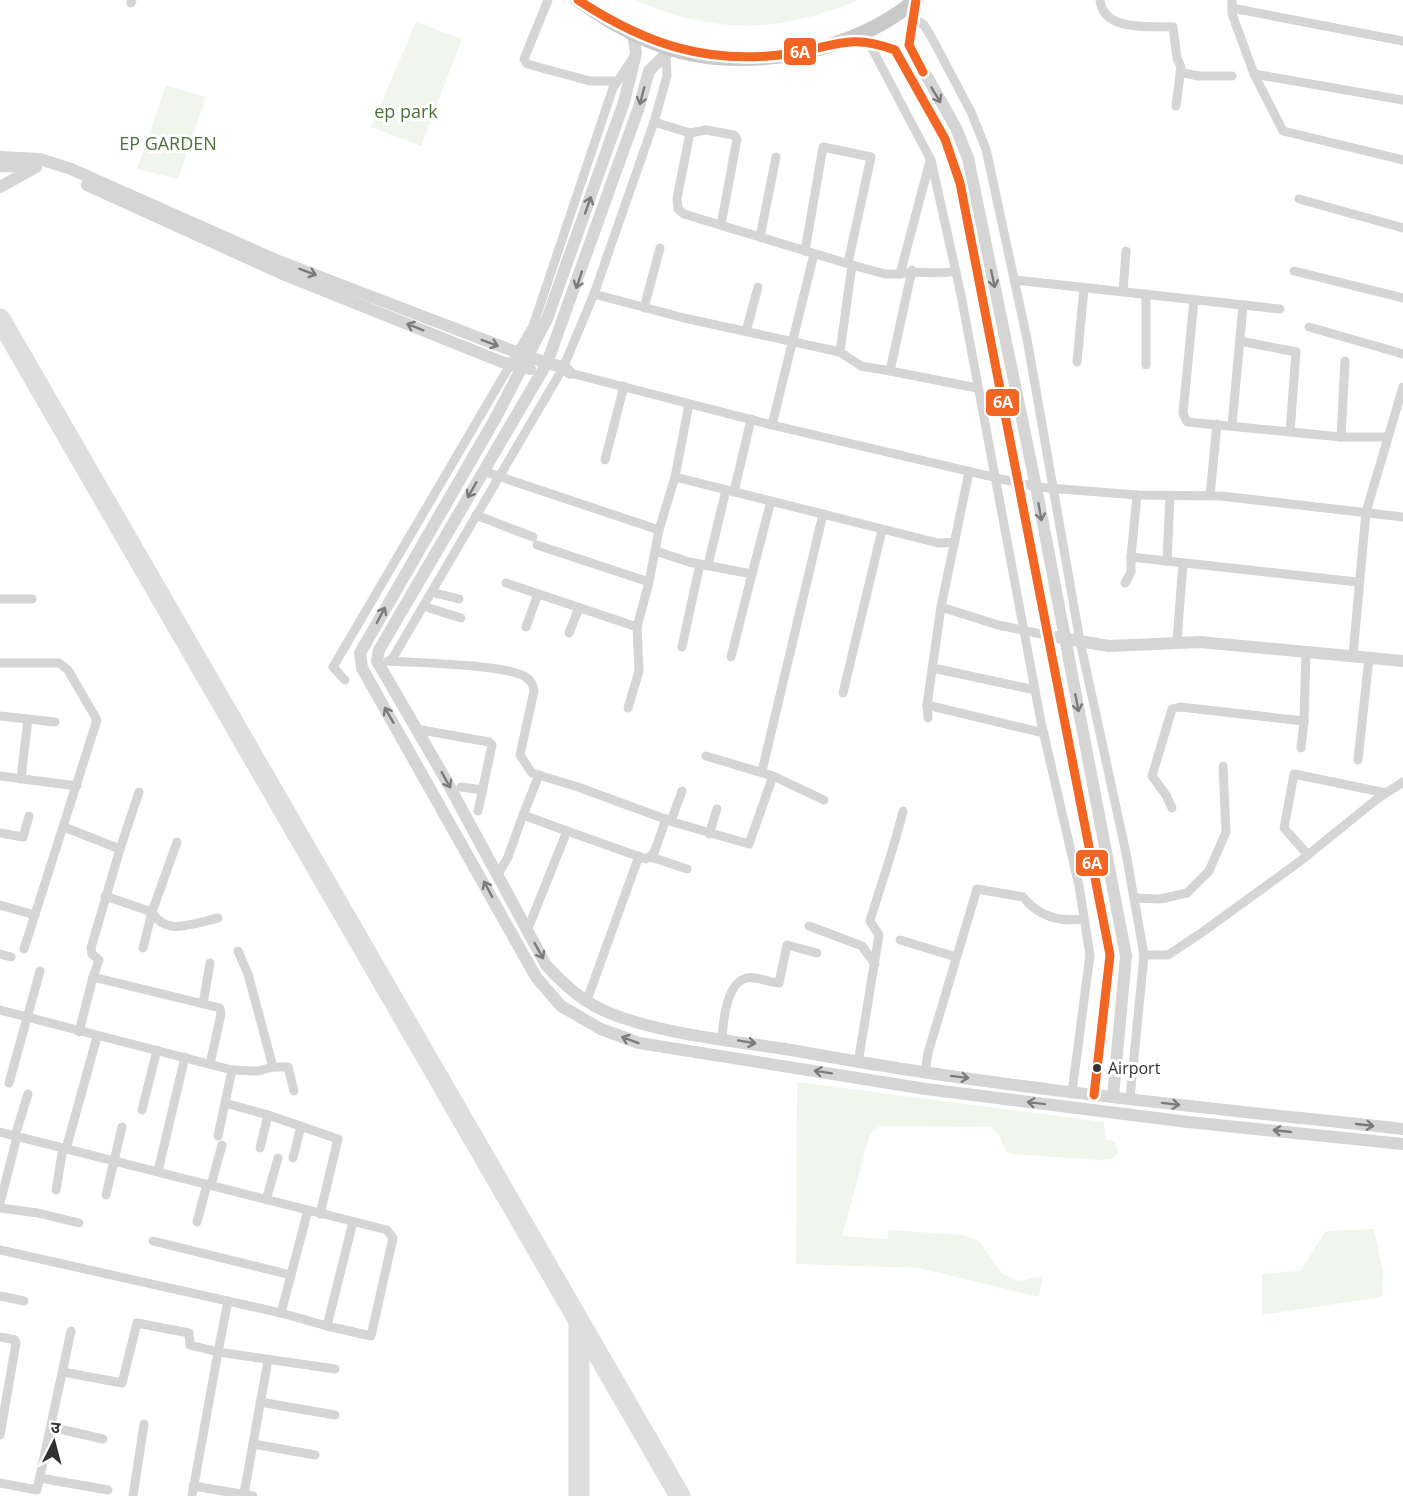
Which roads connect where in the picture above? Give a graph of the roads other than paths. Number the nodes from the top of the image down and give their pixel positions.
1 (548, 0) edge
2 (578, 0) edge
3 (1100, 0) edge
4 (1232, 4) edge
5 (914, 6) edge
6 (633, 34) junction
7 (844, 40) junction
8 (1403, 41) edge
9 (869, 43) junction
10 (669, 50) junction
11 (636, 53) junction
12 (1180, 72) junction
13 (1254, 74) junction
14 (1232, 76) dead end
15 (617, 81) junction
16 (1403, 100) edge
17 (1176, 106) dead end
18 (654, 122) junction
19 (690, 133) junction
20 (0, 157) edge
21 (776, 158) dead end
22 (931, 160) junction
23 (1403, 160) edge
24 (0, 166) edge
25 (37, 167) junction
26 (0, 187) edge
27 (1299, 199) dead end
28 (721, 225) junction
29 (1403, 228) edge
30 (760, 237) junction
31 (660, 248) dead end
32 (1126, 251) dead end
33 (810, 252) junction
34 (850, 264) junction
35 (912, 270) junction
36 (956, 271) junction
37 (1294, 271) dead end
38 (900, 274) junction
39 (1015, 280) junction
40 (758, 287) dead end
41 (1084, 288) junction
42 (1123, 292) junction
43 (594, 294) junction
44 (1146, 294) junction
45 (1403, 298) edge
46 (1194, 300) junction
47 (1243, 306) junction
48 (644, 308) junction
49 (1280, 309) dead end
50 (1309, 327) dead end
51 (746, 332) junction
52 (1240, 341) junction
53 (793, 342) junction
54 (516, 352) junction
55 (840, 352) junction
56 (1403, 354) edge
57 (1345, 361) dead end
58 (1077, 362) dead end
59 (526, 363) junction
60 (509, 365) junction
61 (1146, 365) dead end
62 (545, 367) junction
63 (890, 371) junction
64 (564, 372) junction
65 (624, 386) junction
66 (1403, 387) edge
67 (977, 388) junction
68 (689, 404) junction
69 (751, 419) junction
70 (1217, 424) junction
71 (772, 425) junction
72 (1232, 425) junction
73 (1290, 432) junction
74 (1341, 437) junction
75 (1388, 437) junction
76 (606, 460) dead end
77 (483, 471) junction
78 (969, 472) junction
79 (498, 476) junction
80 (675, 477) junction
81 (995, 478) junction
82 (1016, 483) junction
83 (1036, 488) junction
84 (1054, 490) junction
85 (730, 491) junction
86 (1137, 495) junction
87 (1170, 496) junction
88 (1210, 496) junction
89 (771, 501) junction
90 (1366, 512) junction
91 (823, 514) junction
92 (476, 515) junction
93 (1403, 517) edge
94 (659, 530) junction
95 (882, 530) junction
96 (955, 542) junction
97 (656, 551) junction
98 (1131, 557) junction
99 (1167, 561) junction
100 (1184, 563) junction
101 (704, 565) junction
102 (752, 574) junction
103 (649, 582) junction
104 (1358, 582) junction
105 (506, 583) dead end
106 (1125, 583) dead end
107 (431, 592) junction
108 (538, 594) junction
109 (459, 598) dead end
110 (0, 599) edge
111 (32, 599) dead end
112 (423, 606) junction
113 (941, 607) junction
114 (579, 609) junction
115 (460, 618) dead end
116 (526, 627) dead end
117 (637, 627) junction
118 (1024, 630) junction
119 (568, 633) dead end
120 (1046, 635) junction
121 (1063, 638) junction
122 (1080, 641) junction
123 (1178, 641) junction
124 (682, 647) dead end
125 (1306, 651) junction
126 (1353, 655) junction
127 (731, 657) dead end
128 (1370, 658) junction
129 (377, 661) junction
130 (391, 661) junction
131 (1403, 662) edge
132 (0, 663) edge
133 (362, 668) junction
134 (933, 668) junction
135 (345, 680) dead end
136 (1035, 690) junction
137 (843, 693) dead end
138 (927, 705) junction
139 (628, 708) dead end
140 (0, 716) edge
141 (928, 718) dead end
142 (28, 719) junction
143 (1304, 721) junction
144 (55, 722) dead end
145 (416, 729) junction
146 (1044, 733) junction
147 (1301, 747) dead end
148 (706, 756) dead end
149 (1358, 760) dead end
150 (1223, 766) dead end
151 (762, 771) junction
152 (539, 775) junction
153 (0, 776) edge
154 (773, 776) junction
155 (21, 779) junction
156 (1403, 782) edge
157 (77, 786) junction
158 (462, 787) dead end
159 (483, 790) junction
160 (682, 791) dead end
161 (139, 792) dead end
162 (1386, 793) junction
163 (824, 800) dead end
164 (1172, 808) dead end
165 (717, 809) dead end
166 (478, 811) dead end
167 (903, 811) dead end
168 (523, 815) junction
169 (29, 816) dead end
170 (669, 820) junction
171 (64, 827) junction
172 (567, 831) junction
173 (0, 833) edge
174 (709, 834) junction
175 (177, 842) dead end
176 (120, 849) junction
177 (1308, 855) junction
178 (639, 856) junction
179 (651, 857) junction
180 (687, 869) dead end
181 (497, 876) junction
182 (105, 896) junction
183 (1134, 898) junction
184 (0, 905) edge
185 (152, 912) junction
186 (35, 915) junction
187 (218, 918) dead end
188 (1084, 919) junction
189 (809, 926) dead end
190 (527, 931) junction
191 (900, 940) dead end
192 (143, 948) dead end
193 (24, 949) dead end
194 (238, 951) dead end
195 (817, 953) dead end
196 (0, 954) edge
197 (1144, 956) junction
198 (11, 957) dead end
199 (956, 957) junction
200 (210, 963) dead end
201 (875, 964) junction
202 (40, 970) dead end
203 (93, 977) junction
204 (587, 1000) junction
205 (203, 1004) junction
206 (0, 1010) edge
207 (25, 1018) junction
208 (79, 1032) junction
209 (97, 1037) junction
210 (722, 1038) junction
211 (157, 1050) junction
212 (719, 1055) junction
213 (184, 1057) junction
214 (855, 1062) junction
215 (210, 1064) junction
216 (273, 1067) junction
217 (232, 1070) junction
218 (926, 1072) junction
219 (850, 1077) junction
220 (9, 1083) dead end
221 (294, 1091) dead end
222 (1072, 1092) junction
223 (28, 1094) dead end
224 (1104, 1096) junction
225 (1130, 1098) junction
226 (225, 1103) junction
227 (142, 1110) dead end
228 (1104, 1112) junction
229 (268, 1116) junction
230 (301, 1126) junction
231 (122, 1127) dead end
232 (1403, 1129) edge
233 (0, 1132) edge
234 (16, 1137) junction
235 (1403, 1144) edge
236 (260, 1148) dead end
237 (64, 1149) junction
238 (278, 1158) dead end
239 (292, 1158) dead end
240 (114, 1161) junction
241 (158, 1171) junction
242 (209, 1185) junction
243 (56, 1190) dead end
244 (106, 1195) dead end
245 (266, 1200) junction
246 (0, 1203) edge
247 (0, 1208) edge
248 (308, 1210) junction
249 (320, 1214) junction
250 (197, 1222) dead end
251 (353, 1222) junction
252 (79, 1223) dead end
253 (153, 1241) dead end
254 (0, 1250) edge
255 (291, 1275) junction
256 (0, 1296) edge
257 (24, 1301) dead end
258 (228, 1301) junction
259 (281, 1313) junction
260 (327, 1326) junction
261 (72, 1331) dead end
262 (0, 1336) edge
263 (218, 1352) junction
264 (268, 1360) junction
265 (335, 1369) dead end
266 (63, 1372) junction
267 (260, 1401) junction
268 (335, 1415) dead end
269 (144, 1424) dead end
270 (51, 1427) junction
271 (0, 1435) edge
272 (104, 1438) dead end
273 (253, 1444) junction
274 (315, 1455) dead end
275 (40, 1478) junction
276 (0, 1483) edge
277 (108, 1490) dead end
278 (192, 1491) edge
279 (37, 1493) edge
280 (248, 1495) edge
281 (133, 1496) edge

1 - 15 street
2 - 6 main road
3 - 12 street
4 - 8 street
4 - 13 street
5 - 7 main road
5 - 39 street
5 -> 83 street
6 - 10 main road
6 - 11 street
7 - 9 street
7 - 10 main road
9 - 22 street
9 - 82 street
10 - 18 street
10 -> 62 street
11 - 15 street
59 -> 11 street
12 - 14 street
12 - 17 street
13 - 16 street
13 - 23 street
15 - 54 street
18 - 19 street
18 - 43 street
19 - 28 street
19 - 28 street
20 -> 54 street
21 - 30 street
22 - 36 street
22 - 38 street
24 - 25 street
25 - 26 street
60 -> 25 street
27 - 29 street
28 - 30 street
30 - 33 street
31 - 48 street
32 - 42 street
33 - 34 street
33 - 34 street
33 - 53 street
34 - 38 street
34 - 55 street
35 - 36 street
35 - 38 street
35 - 63 street
36 - 67 street
37 - 45 street
39 - 41 street
39 - 84 street
40 - 51 street
41 - 42 street
41 - 58 street
42 - 44 street
43 - 48 street
43 - 64 street
44 - 46 street
44 - 61 street
46 - 47 street
46 - 70 street
47 - 49 street
47 - 52 street
48 - 51 street
50 - 56 street
51 - 53 street
52 - 72 street
52 - 73 street
53 - 55 street
53 - 71 street
54 - 59 street
54 - 60 street
55 - 63 street
57 - 74 street
59 - 60 street
59 - 62 street
133 -> 59 street
60 - 135 street
62 - 64 street
62 - 77 street
63 - 67 street
64 - 65 street
64 - 79 street
65 - 68 street
65 - 76 street
66 - 75 street
67 - 81 street
68 - 69 street
68 - 80 street
69 - 71 street
69 - 85 street
70 - 72 street
70 - 88 street
71 - 78 street
72 - 73 street
73 - 74 street
74 - 75 street
75 - 90 street
77 - 79 street
77 -> 129 street
78 - 81 street
78 - 96 street
79 - 92 street
79 - 94 street
80 - 85 street
80 - 94 street
81 - 82 street
81 - 118 street
82 - 83 street
82 - 120 street
83 - 84 street
83 -> 121 street
84 - 86 street
84 - 122 street
85 - 89 street
85 - 101 street
86 - 87 street
86 - 98 street
87 - 88 street
87 - 99 street
88 - 90 street
89 - 91 street
89 - 102 street
90 - 93 street
90 - 104 street
91 - 95 street
91 - 151 street
92 - 103 street
92 - 107 street
94 - 97 street
95 - 96 street
95 - 137 street
96 - 113 street
97 - 101 street
97 - 103 street
98 - 99 street
98 - 106 street
99 - 100 street
100 - 104 street
100 - 123 street
101 - 102 street
101 - 124 street
102 - 127 street
103 - 117 street
104 - 126 street
105 - 108 street
107 - 109 street
107 - 112 street
108 - 114 street
108 - 116 street
110 - 111 street
112 - 115 street
112 - 130 street
113 - 118 street
113 - 134 street
114 - 117 street
114 - 119 street
117 - 139 street
118 - 120 street
118 - 136 street
120 - 121 street
120 - 224 street
121 - 122 street
121 -> 224 street
122 - 123 street
122 - 183 street
123 - 125 street
125 - 126 street
125 - 143 street
126 - 128 street
128 - 131 street
128 - 149 street
129 - 130 street
129 - 133 street
129 - 145 street
130 - 152 street
132 - 157 street
212 -> 133 street
134 - 136 street
134 - 138 street
136 - 146 street
138 - 141 street
138 - 146 street
140 - 142 street
142 - 144 street
142 - 155 street
143 - 147 street
143 - 164 street
145 - 159 street
145 -> 181 street
146 - 188 street
148 - 151 street
150 - 183 street
151 - 154 street
152 - 168 street
152 - 170 street
153 - 155 street
154 - 163 street
154 - 174 street
155 - 157 street
156 - 162 street
157 - 171 street
158 - 159 street
159 - 166 street
160 - 170 street
161 - 176 street
162 - 177 street
162 - 177 street
165 - 174 street
167 - 201 street
168 - 172 street
168 - 181 street
169 - 173 street
170 - 174 street
170 - 179 street
171 - 176 street
171 - 186 street
172 - 178 street
172 - 190 street
175 - 185 street
176 - 182 street
177 - 197 street
178 - 179 street
178 - 204 street
179 - 180 street
181 - 190 street
182 - 185 street
182 - 203 street
183 - 197 street
184 - 186 street
185 - 187 street
185 - 192 street
186 - 193 street
188 - 199 street
188 - 222 street
189 - 201 street
190 -> 204 street
191 - 199 street
194 - 216 street
195 - 210 street
196 - 198 street
197 - 225 street
199 - 218 street
200 - 205 street
201 - 214 street
202 - 207 street
203 - 205 street
203 - 208 street
204 - 210 street
205 - 215 street
206 - 207 street
207 - 208 street
207 - 220 street
208 - 209 street
209 - 211 street
209 - 237 street
210 - 212 street
210 -> 214 street
211 - 213 street
211 - 227 street
219 -> 212 street
213 - 215 street
213 - 241 street
214 - 218 street
214 - 219 street
215 - 217 street
216 - 217 street
216 - 221 street
217 - 226 street
218 -> 222 street
228 -> 219 street
222 - 224 street
223 - 234 street
224 - 225 street
224 - 228 street
225 -> 232 street
226 - 229 street
226 - 242 street
235 -> 228 street
229 - 230 street
229 - 236 street
230 - 239 street
230 - 249 street
231 - 240 street
233 - 234 street
234 - 237 street
234 - 246 street
237 - 240 street
237 - 243 street
238 - 245 street
240 - 241 street
240 - 244 street
241 - 242 street
242 - 245 street
242 - 250 street
245 - 248 street
247 - 252 street
248 - 249 street
248 - 255 street
249 - 251 street
251 - 260 street
251 - 260 street
253 - 255 street
254 - 258 street
255 - 259 street
256 - 257 street
258 - 259 street
258 - 263 street
259 - 260 street
261 - 266 street
262 - 271 street
263 - 264 street
263 - 266 street
263 - 278 street
264 - 265 street
264 - 267 street
266 - 270 street
267 - 268 street
267 - 273 street
269 - 281 street
270 - 272 street
270 - 275 street
273 - 274 street
273 - 280 street
275 - 277 street
275 - 279 street
276 - 279 street
278 - 280 street

